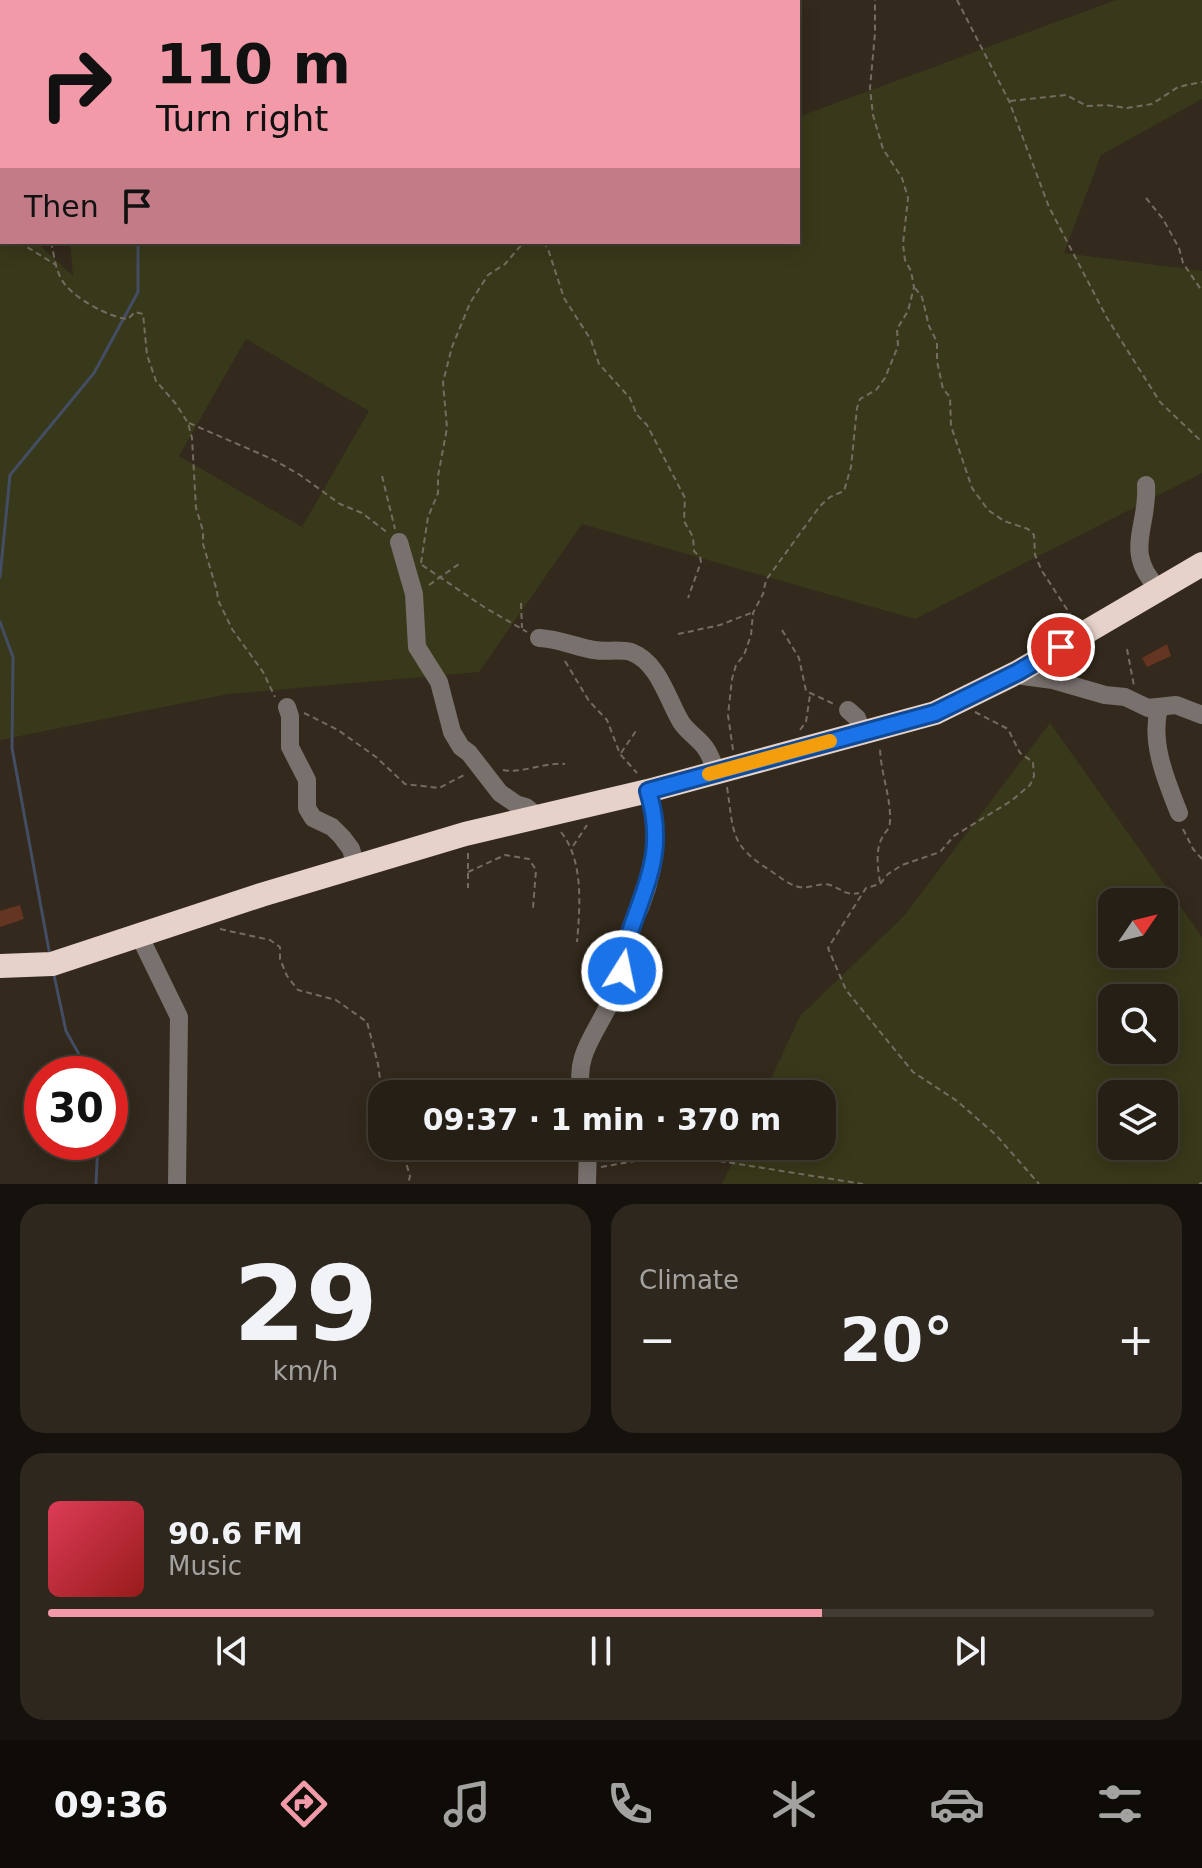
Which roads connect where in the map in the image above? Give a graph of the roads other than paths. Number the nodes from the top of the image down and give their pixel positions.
1 (1146, 485) dead end
2 (399, 542) road end
3 (1202, 564) edge
4 (1159, 589) junction
5 (539, 638) road end
6 (1018, 672) junction
7 (287, 707) road end
8 (1159, 708) junction
9 (848, 710) road end
10 (1202, 715) edge
11 (868, 730) junction
12 (726, 770) junction
13 (648, 791) junction
14 (1179, 813) road end
15 (538, 817) junction
16 (356, 867) junction
17 (139, 935) junction
18 (0, 966) edge
19 (579, 1080) edge
20 (177, 1184) edge

1 - 4 street
2 - 15 street
3 - 4 highway
4 - 6 highway
5 - 12 street
6 - 8 street
6 - 11 highway
7 - 16 street
8 - 10 street
8 - 14 street
9 - 11 street
11 - 12 highway
12 - 13 highway
13 - 15 highway
13 - 19 street
15 - 16 highway
16 - 17 highway
17 - 18 highway
17 - 20 street

